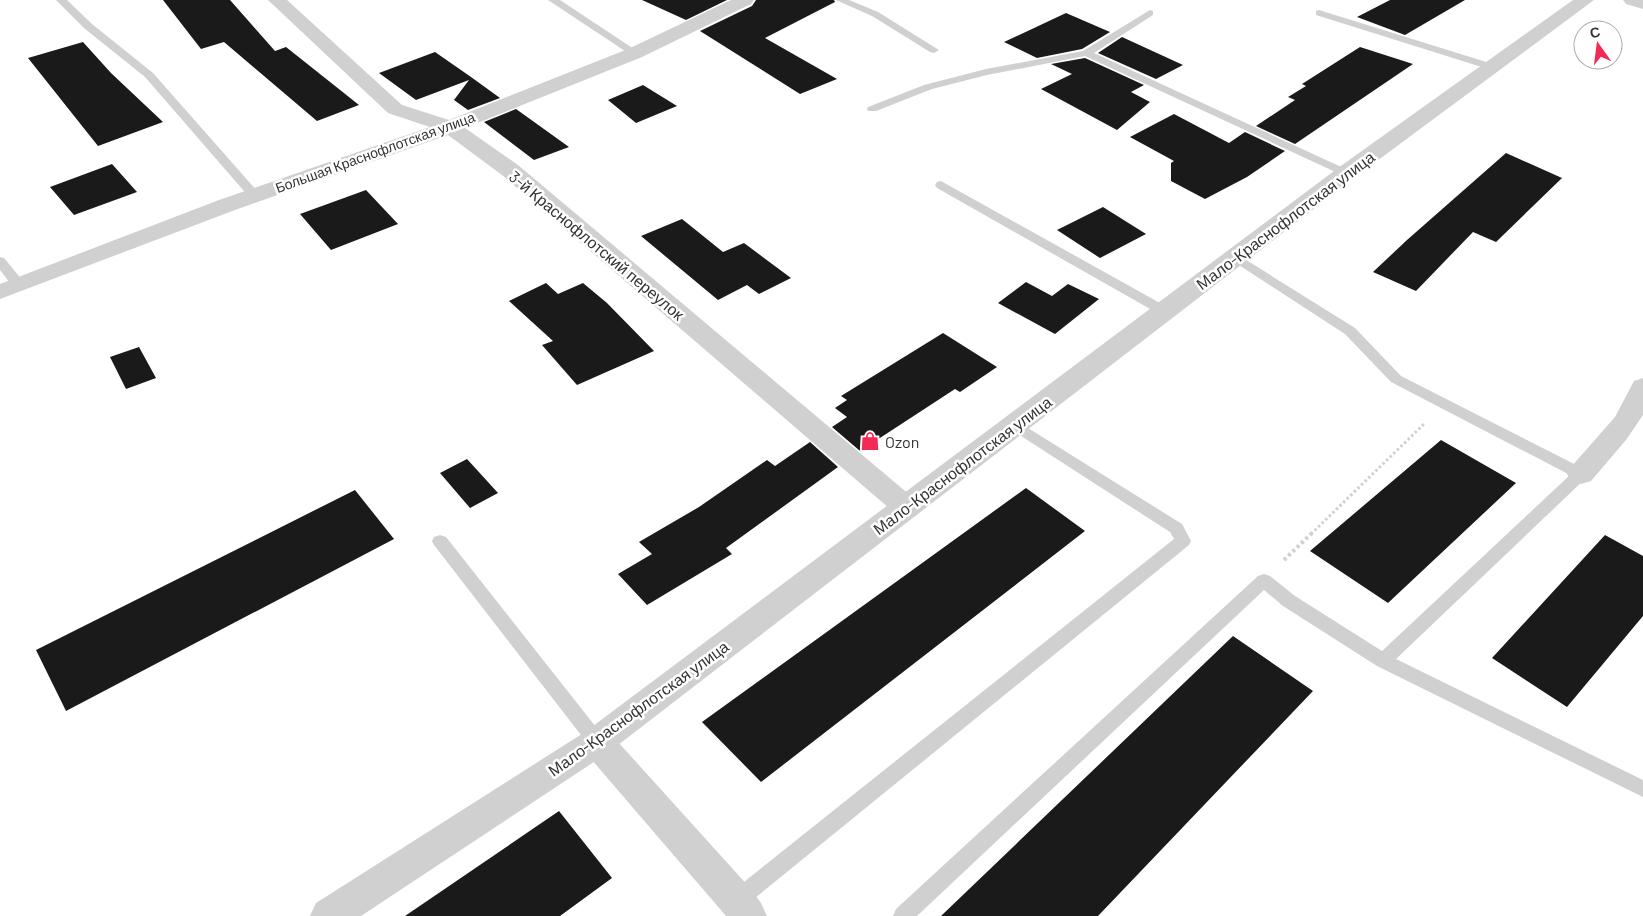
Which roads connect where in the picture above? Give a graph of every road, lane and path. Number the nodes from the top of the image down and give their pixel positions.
1 (61, 0) edge
2 (278, 0) edge
3 (553, 0) edge
4 (745, 0) edge
5 (842, 0) edge
6 (1585, 0) edge
7 (1632, 0) edge
8 (1643, 4) edge
9 (1150, 13) dead end
10 (1319, 13) dead end
11 (934, 50) dead end
12 (635, 53) junction
13 (1086, 53) junction
14 (1492, 67) junction
15 (872, 109) dead end
16 (450, 127) junction
17 (1346, 173) junction
18 (941, 185) dead end
19 (254, 195) junction
20 (1235, 257) junction
21 (0, 261) edge
22 (9, 288) edge
23 (1164, 311) junction
24 (1643, 387) edge
25 (1444, 404) junction
26 (1015, 426) junction
27 (1581, 474) junction
28 (908, 508) junction
29 (440, 541) dead end
30 (1264, 580) junction
31 (1383, 661) junction
32 (597, 742) junction
33 (1643, 789) edge
34 (742, 908) edge
35 (330, 916) edge
36 (903, 916) edge

1 - 19 lane
2 - 16 street, 3-й Краснофлотский переулок
3 - 12 lane
4 - 12 street, Большая Краснофлотская улица
5 - 11 lane
6 - 14 street, Мало-Краснофлотская улица
7 - 8 street
9 - 13 lane
10 - 14 lane
12 - 16 street, Большая Краснофлотская улица
13 - 15 lane
13 - 17 lane
14 - 17 street, Мало-Краснофлотская улица
16 - 19 street, Большая Краснофлотская улица
16 - 28 street, 3-й Краснофлотский переулок
17 - 20 street, Мало-Краснофлотская улица
18 - 23 lane
19 - 22 street, Большая Краснофлотская улица
20 - 23 street, Мало-Краснофлотская улица
20 - 25 lane
21 - 22 lane
23 - 26 street, Мало-Краснофлотская улица
24 - 27 street
25 - 27 lane
25 - 30 path
26 - 28 street, Мало-Краснофлотская улица
26 - 34 lane
27 - 31 lane
28 - 32 street, Мало-Краснофлотская улица
29 - 32 lane
30 - 31 lane
30 - 36 lane
31 - 33 lane
32 - 34 street
32 - 35 street, Мало-Краснофлотская улица

